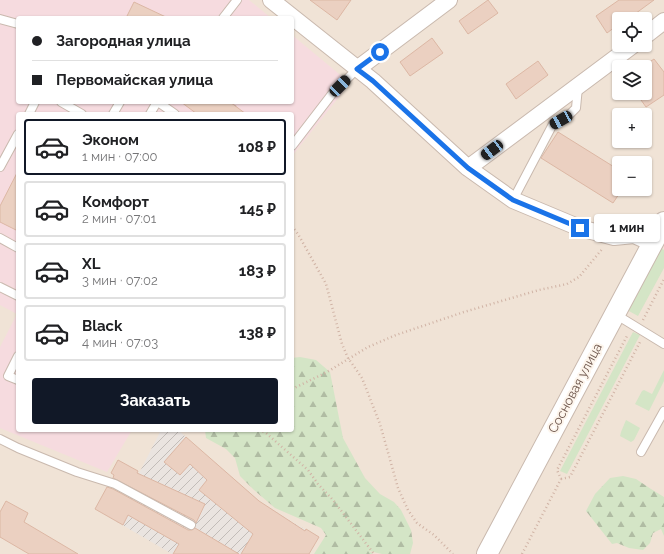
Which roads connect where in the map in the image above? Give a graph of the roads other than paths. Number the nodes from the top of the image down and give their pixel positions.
1 (237, 0) edge
2 (271, 0) edge
3 (449, 0) edge
4 (225, 16) edge
5 (291, 16) edge
6 (294, 18) edge
7 (1, 20) edge
8 (664, 21) edge
9 (16, 24) edge
10 (652, 30) edge
11 (623, 52) edge
12 (357, 69) junction
13 (578, 86) junction
14 (64, 104) edge
15 (161, 104) edge
16 (78, 112) edge
17 (171, 112) edge
18 (16, 138) edge
19 (294, 143) edge
20 (0, 167) edge
21 (468, 168) junction
22 (513, 200) junction
23 (664, 222) edge
24 (0, 238) edge
25 (652, 243) junction
26 (16, 247) edge
27 (0, 287) edge
28 (16, 294) edge
29 (614, 313) junction
30 (664, 344) edge
31 (16, 360) edge
32 (16, 379) edge
33 (664, 411) edge
34 (0, 439) edge
35 (641, 452) dead end
36 (191, 525) dead end
37 (487, 554) edge

1 - 4 lane
2 - 5 street
3 - 12 street
6 - 12 street
7 - 9 lane
8 - 10 street
11 - 13 street
12 - 19 lane
12 - 21 street
13 - 21 street
13 - 22 lane
14 - 16 lane
15 - 17 lane
18 - 20 lane
21 - 22 street
22 - 25 street
23 - 25 street, Сосновая улица
24 - 26 lane
25 - 29 street, Сосновая улица
27 - 28 lane
29 - 30 lane
29 - 37 street, Сосновая улица
31 - 32 lane
33 - 35 lane
34 - 36 lane

